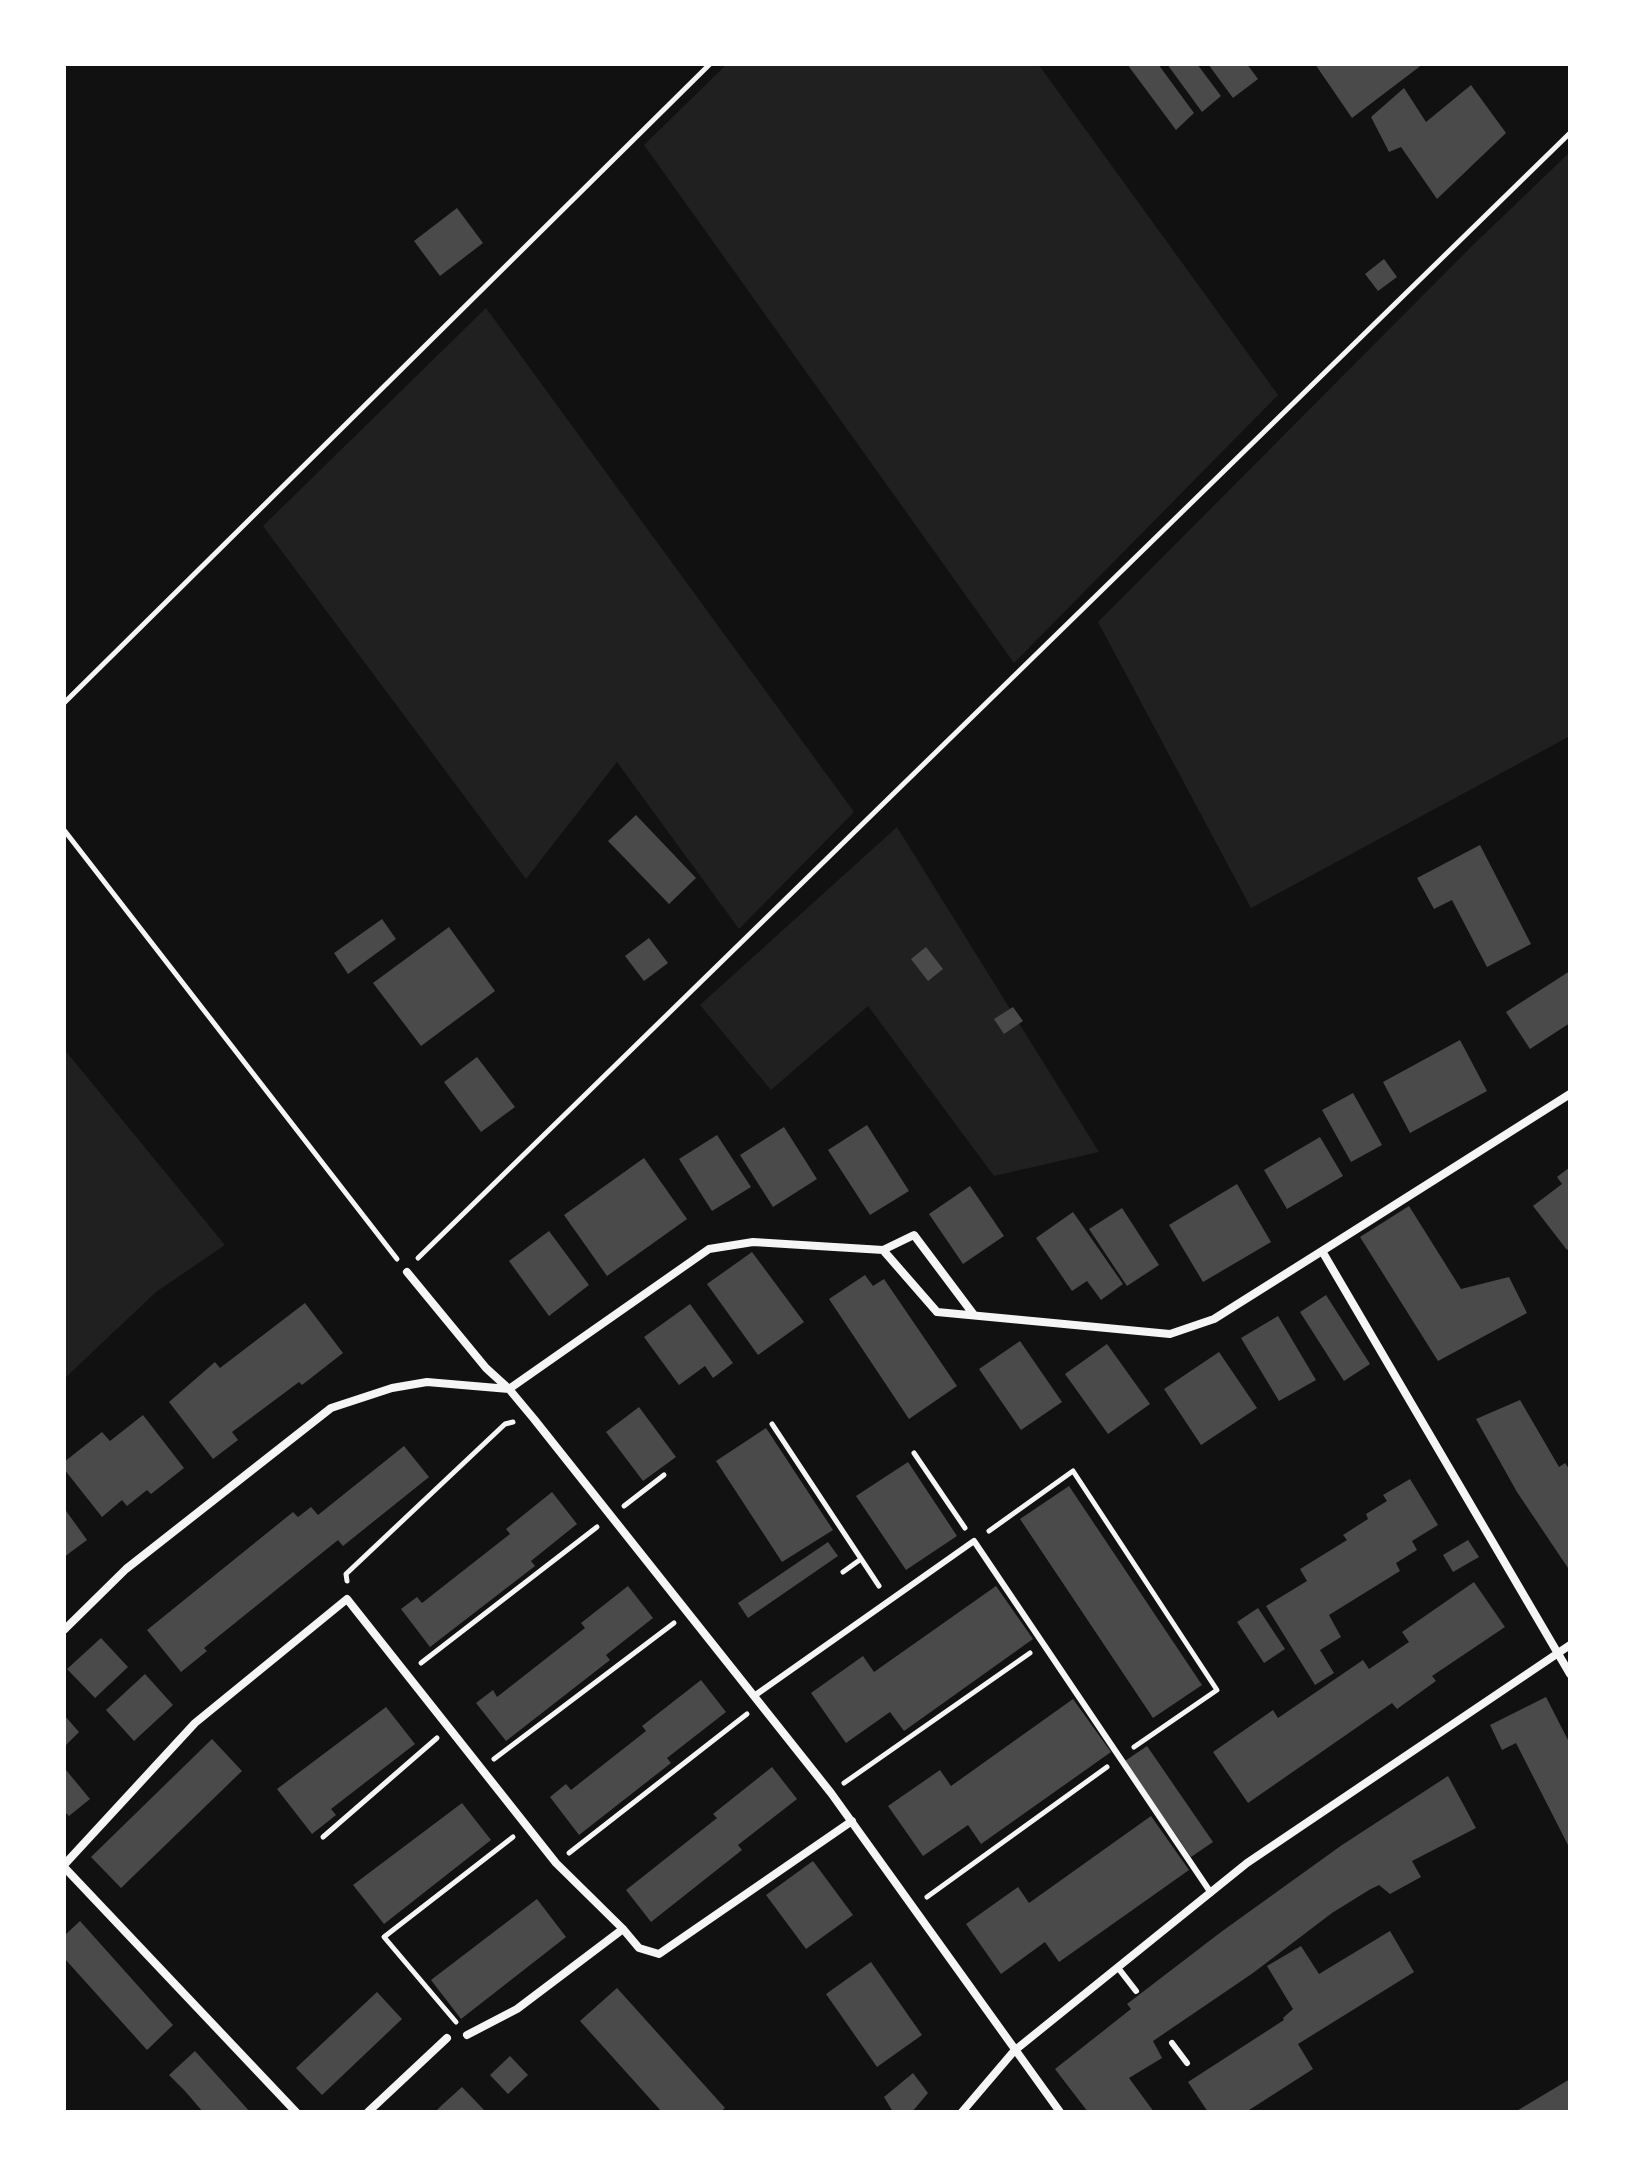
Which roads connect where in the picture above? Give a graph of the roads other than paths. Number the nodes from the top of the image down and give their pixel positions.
1 (1570, 1094) edge
2 (883, 1250) junction
3 (1322, 1251) junction
4 (407, 1272) road end
5 (974, 1315) junction
6 (509, 1389) junction
7 (64, 1630) edge
8 (1570, 1645) edge
9 (1559, 1653) junction
10 (1570, 1674) edge
11 (757, 1700) junction
12 (852, 1821) junction
13 (64, 1866) edge
14 (1211, 1893) junction
15 (623, 1929) junction
16 (1119, 1969) junction
17 (1136, 1991) dead end
18 (467, 2035) road end
19 (447, 2038) dead end
20 (1172, 2043) dead end
21 (1014, 2051) junction
22 (1187, 2063) dead end
23 (296, 2112) edge
24 (368, 2112) edge
25 (962, 2112) edge
26 (1060, 2112) edge

1 - 3 street
2 - 5 street
2 - 5 street
2 - 6 street
3 - 5 street
3 - 9 street
4 - 6 street
6 - 7 street
6 - 11 street
8 - 9 street
9 - 10 street
9 - 14 street
11 - 12 street
11 - 14 lane
12 - 15 street
12 - 21 street
13 - 15 street
13 - 23 street
14 - 16 street
15 - 18 street
16 - 17 lane
16 - 21 street
19 - 24 street
20 - 22 lane
21 - 25 street
21 - 26 street

